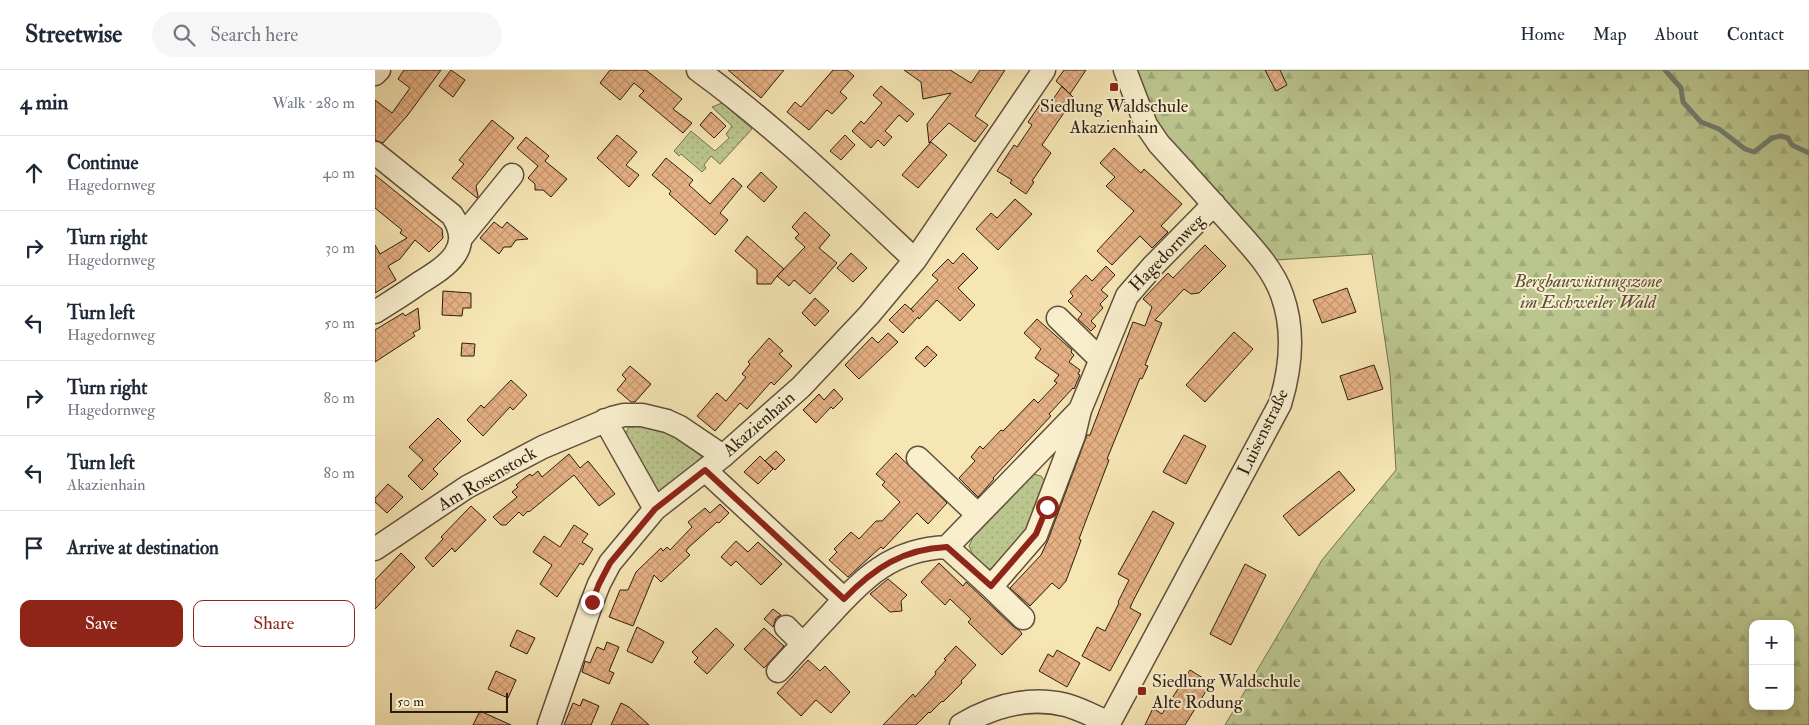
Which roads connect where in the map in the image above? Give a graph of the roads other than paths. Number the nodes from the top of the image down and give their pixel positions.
1 (379, 70) edge
2 (698, 70) edge
3 (1044, 70) edge
4 (1125, 70) edge
5 (375, 74) edge
6 (375, 153) edge
7 (512, 175) dead end
8 (1214, 204) junction
9 (461, 238) junction
10 (915, 260) junction
11 (375, 312) edge
12 (1058, 318) dead end
13 (1100, 359) junction
14 (1080, 410) junction
15 (605, 420) junction
16 (723, 456) junction
17 (918, 458) dead end
18 (1026, 467) junction
19 (705, 470) junction
20 (1056, 481) junction
21 (655, 509) junction
22 (978, 515) junction
23 (947, 547) junction
24 (375, 549) edge
25 (991, 586) junction
26 (844, 599) junction
27 (1023, 618) dead end
28 (786, 628) dead end
29 (803, 644) junction
30 (778, 671) dead end
31 (1109, 724) edge
32 (549, 725) edge
33 (961, 725) edge

1 - 5 street
2 - 10 street
3 - 10 street, Akazienhain
4 - 8 street, Luisenstraße
6 - 9 street
7 - 9 street
8 - 13 street, Hagedornweg
8 - 31 street, Luisenstraße
9 - 11 street
10 - 16 street, Akazienhain
12 - 13 street
13 - 14 street, Hagedornweg
14 - 18 street, Hagedornweg
14 - 20 street, Hagedornweg
15 - 16 street, Am Rosenstock
15 - 21 street
15 - 24 street, Am Rosenstock
16 - 19 street, Akazienhain
17 - 22 street
18 - 20 street
18 - 22 street, Hagedornweg
19 - 21 street, Akazienhain
19 - 26 street
20 - 25 street, Hagedornweg
21 - 32 street, Akazienhain
22 - 23 street, Hagedornweg
23 - 25 street
23 - 26 street
25 - 27 street
26 - 29 street
28 - 29 street
29 - 30 street
31 - 33 street

